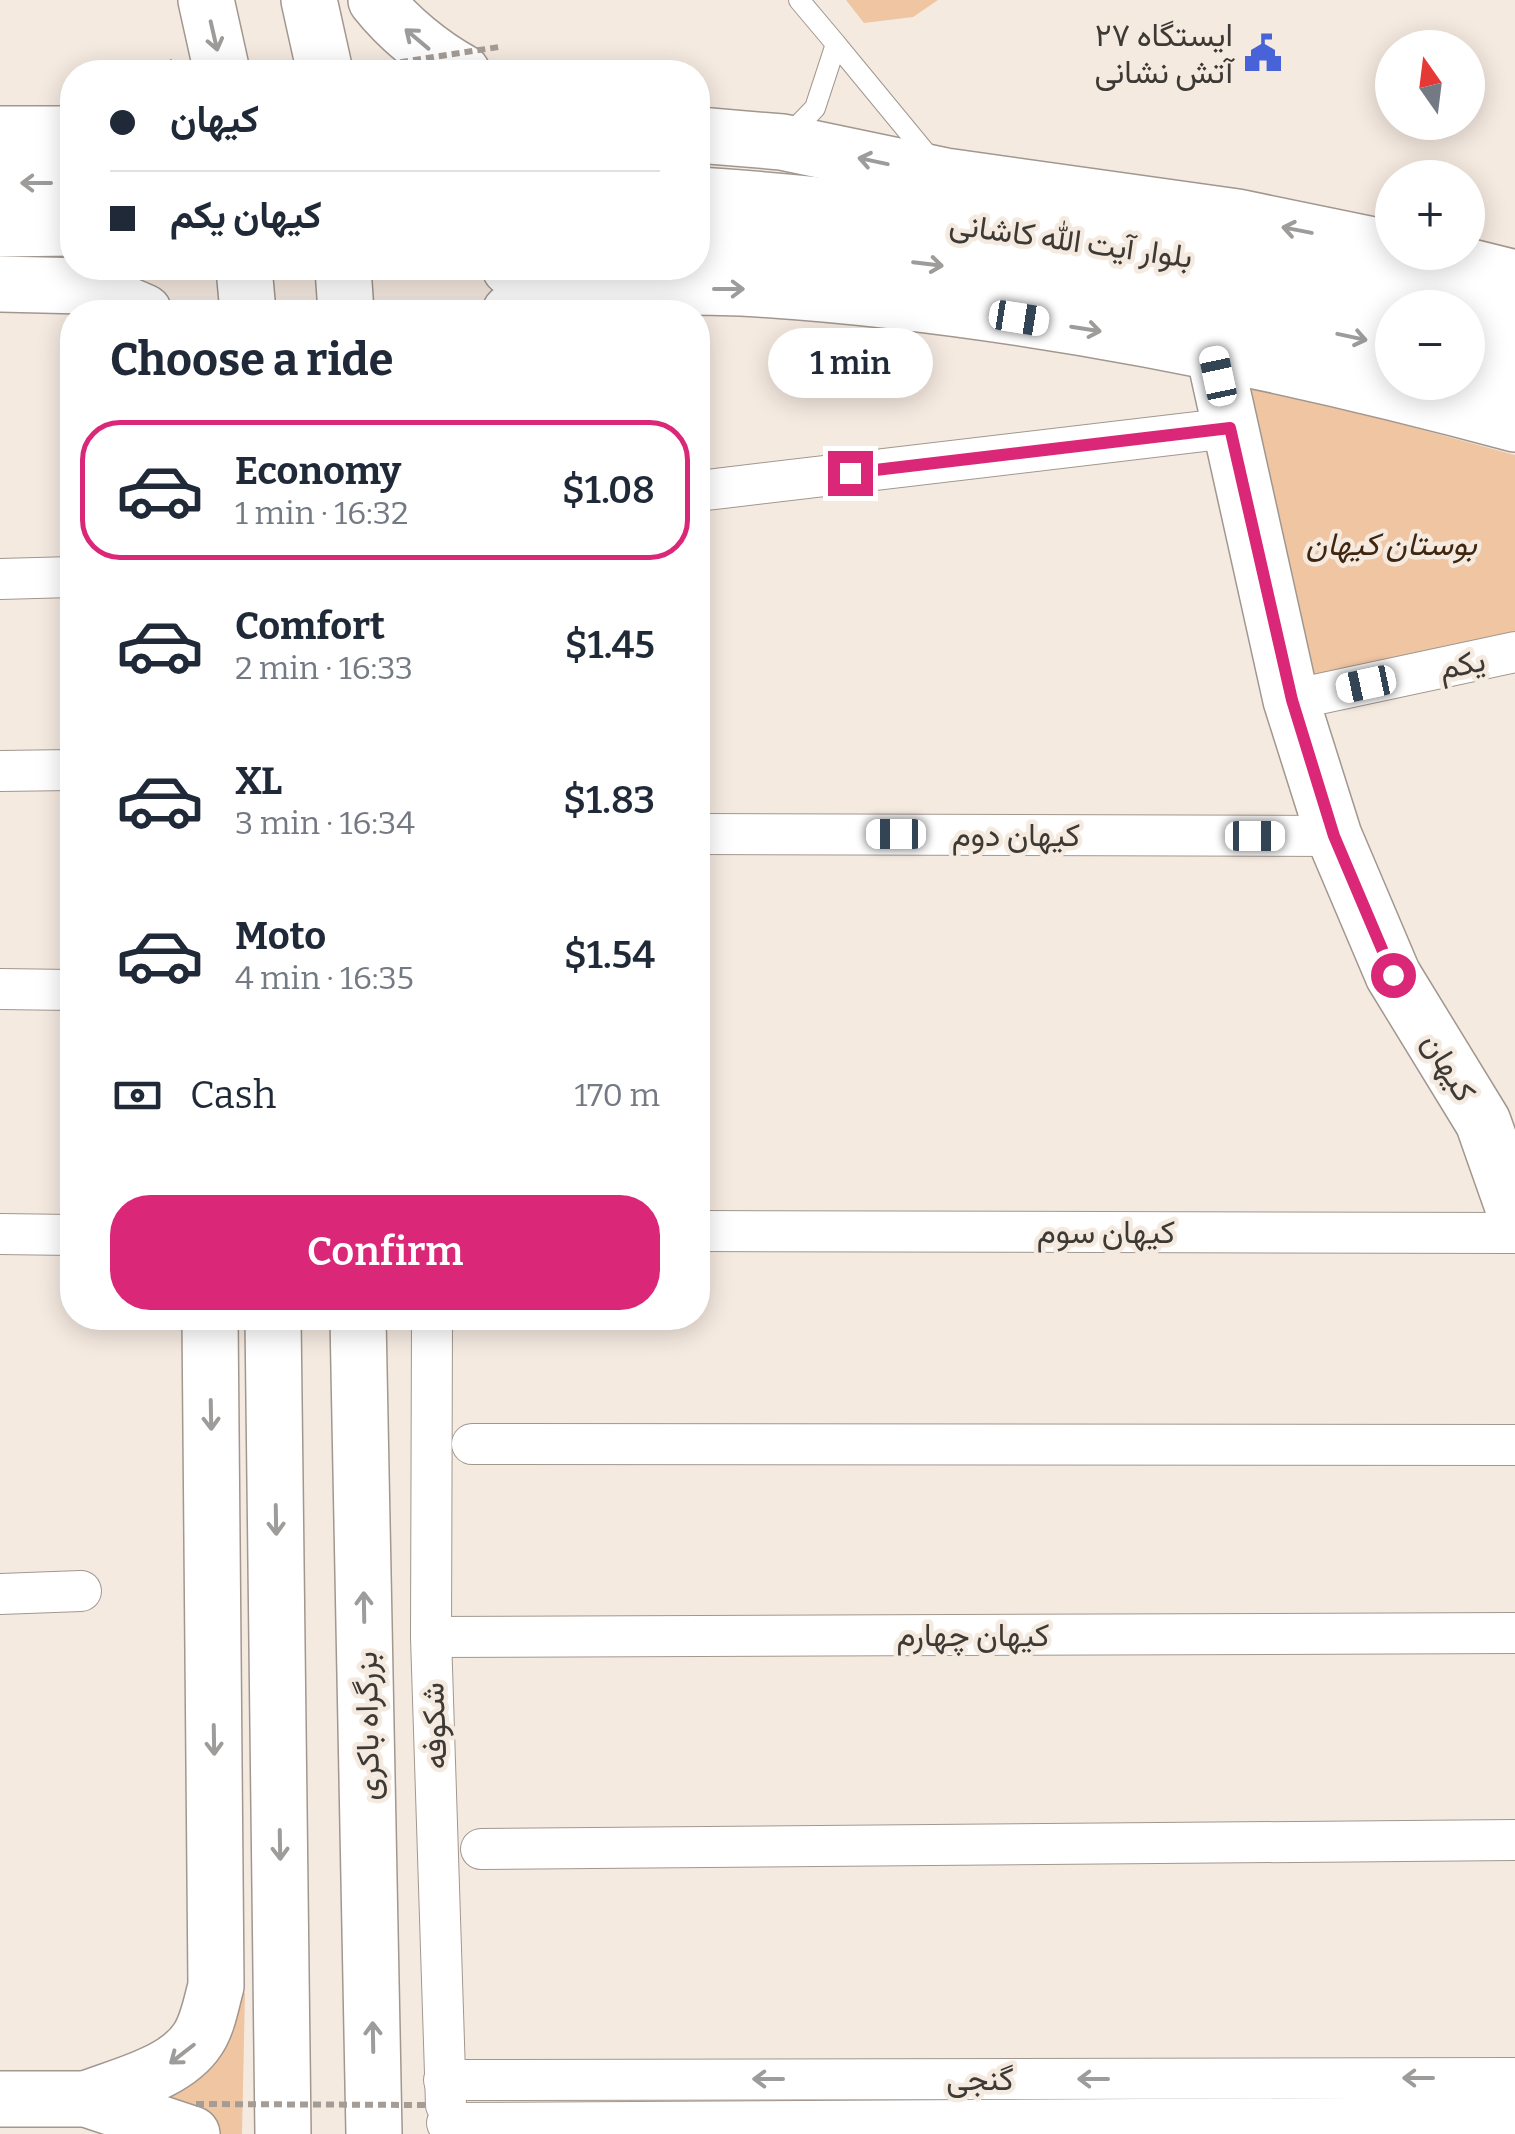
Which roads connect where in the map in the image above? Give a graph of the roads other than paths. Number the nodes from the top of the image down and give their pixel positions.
1 (206, 0) edge
2 (309, 0) edge
3 (376, 0) edge
4 (799, 0) edge
5 (836, 44) junction
6 (199, 60) edge
7 (322, 60) edge
8 (442, 60) edge
9 (0, 134) edge
10 (60, 134) edge
11 (710, 137) edge
12 (782, 142) junction
13 (945, 176) junction
14 (60, 182) edge
15 (0, 183) edge
16 (710, 200) edge
17 (763, 222) junction
18 (60, 228) edge
19 (0, 229) edge
20 (710, 237) edge
21 (1375, 246) edge
22 (1483, 270) edge
23 (1515, 278) edge
24 (532, 280) edge
25 (0, 284) edge
26 (561, 288) junction
27 (1375, 294) edge
28 (115, 295) edge
29 (530, 300) edge
30 (1485, 319) edge
31 (1515, 327) edge
32 (1375, 341) edge
33 (1213, 350) junction
34 (1485, 366) edge
35 (1515, 374) edge
36 (1515, 424) edge
37 (1230, 428) junction
38 (710, 490) edge
39 (60, 577) edge
40 (0, 578) edge
41 (1515, 652) edge
42 (1292, 700) junction
43 (60, 770) edge
44 (0, 771) edge
45 (710, 834) edge
46 (1334, 836) junction
47 (0, 989) edge
48 (60, 990) edge
49 (1499, 1119) edge
50 (1515, 1213) edge
51 (710, 1231) edge
52 (1515, 1233) edge
53 (0, 1234) edge
54 (60, 1235) edge
55 (210, 1330) edge
56 (273, 1330) edge
57 (358, 1330) edge
58 (432, 1330) edge
59 (472, 1444) dead end
60 (1515, 1445) edge
61 (81, 1590) dead end
62 (0, 1594) edge
63 (1515, 1633) edge
64 (432, 1637) junction
65 (1515, 1840) edge
66 (481, 1850) dead end
67 (1515, 2078) edge
68 (0, 2099) edge
69 (86, 2099) junction
70 (441, 2110) edge
71 (1515, 2117) edge
72 (194, 2119) edge
73 (282, 2134) edge
74 (374, 2134) edge

1 -> 6 main road
2 - 7 main road
8 -> 3 main road
4 - 5 lane
5 - 12 lane
5 - 13 lane
9 - 10 main road
11 - 12 main road
13 -> 12 main road
21 -> 13 main road
14 -> 15 main road
16 - 17 main road, بلوار آیت الله کاشانی
17 - 20 main road, بلوار آیت الله کاشانی
17 - 27 main road, بلوار آیت الله کاشانی
17 -> 32 main road, بلوار آیت الله کاشانی
18 - 19 main road
22 - 23 main road
24 - 26 main road
25 - 28 main road
26 - 29 main road
26 -> 33 main road
30 - 31 main road
33 - 36 main road
33 - 37 main road, کیهان
34 - 35 main road
37 - 38 street
37 - 42 main road, کیهان
39 - 40 street
41 - 42 street, یکم
42 - 46 main road, کیهان
43 - 44 street
45 - 46 street, کیهان دوم
46 - 49 main road, کیهان
47 - 48 street
49 - 50 main road, کیهان
51 - 52 street, کیهان سوم
53 - 54 street
55 -> 69 main road
56 -> 73 main road
74 -> 57 main road, بزرگراه باکری
58 - 64 street, شکوفه
59 - 60 street
61 - 62 street
63 - 64 street, کیهان چهارم
64 - 70 street, شکوفه
65 - 66 street
67 -> 70 street, گنجی
68 - 69 main road
69 - 72 main road
70 - 71 street, گنجی

